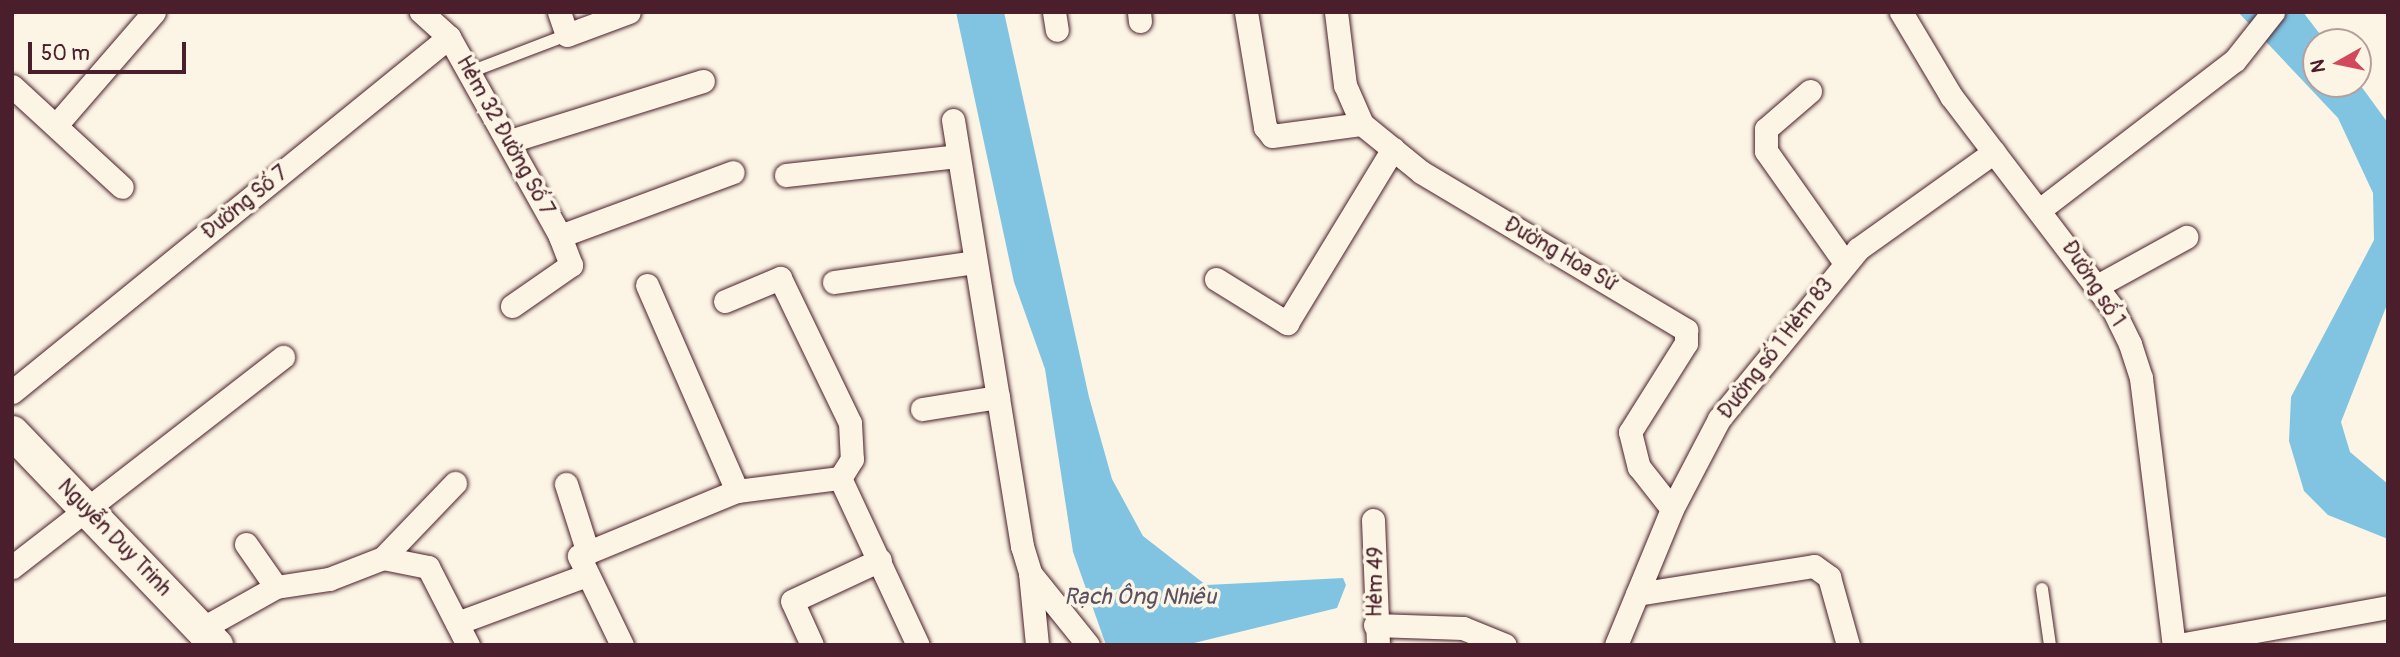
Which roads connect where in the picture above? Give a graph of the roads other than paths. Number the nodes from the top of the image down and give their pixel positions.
1 (153, 12) edge
2 (421, 12) edge
3 (559, 12) edge
4 (629, 12) edge
5 (1246, 12) edge
6 (1336, 12) edge
7 (1901, 12) edge
8 (2273, 12) edge
9 (567, 35) junction
10 (449, 37) junction
11 (470, 72) junction
12 (703, 81) dead end
13 (12, 86) edge
14 (1810, 91) dead end
15 (953, 120) dead end
16 (57, 124) junction
17 (1362, 124) junction
18 (510, 141) junction
19 (1393, 149) junction
20 (1994, 152) junction
21 (957, 156) junction
22 (733, 172) dead end
23 (786, 176) dead end
24 (122, 187) dead end
25 (2042, 208) junction
26 (560, 236) junction
27 (2186, 237) dead end
28 (974, 261) junction
29 (1845, 263) junction
30 (1216, 279) dead end
31 (834, 282) dead end
32 (647, 285) dead end
33 (2097, 286) junction
34 (725, 301) dead end
35 (512, 306) dead end
36 (283, 357) dead end
37 (12, 392) edge
38 (998, 397) junction
39 (922, 409) dead end
40 (15, 440) edge
41 (840, 478) junction
42 (455, 483) dead end
43 (566, 484) dead end
44 (737, 491) junction
45 (1672, 509) junction
46 (91, 512) junction
47 (1373, 520) dead end
48 (246, 544) dead end
49 (383, 558) junction
50 (880, 560) junction
51 (585, 561) junction
52 (12, 568) edge
53 (1030, 573) junction
54 (276, 587) junction
55 (2042, 589) dead end
56 (1637, 594) junction
57 (2388, 607) edge
58 (457, 623) junction
59 (1376, 635) edge
60 (209, 637) edge
61 (468, 645) edge
62 (622, 645) edge
63 (812, 645) edge
64 (918, 645) edge
65 (1037, 645) edge
66 (1088, 645) edge
67 (1505, 645) edge
68 (1616, 645) edge
69 (1848, 645) edge
70 (2050, 645) edge
71 (2177, 645) edge

1 - 16 street
2 - 10 street
3 - 9 street
4 - 9 street
5 - 17 street
6 - 17 street, Đường Hoa Sứ
7 - 20 street, Đường số 1
8 - 25 street
9 - 11 lane
10 - 11 street, Hẻm 32 Đường Số 7
10 - 37 street, Đường Số 7
11 - 18 street, Hẻm 32 Đường Số 7
12 - 18 street
13 - 16 street
14 - 29 street
15 - 21 street
16 - 24 street
17 - 19 street, Đường Hoa Sứ
18 - 26 street, Hẻm 32 Đường Số 7
19 - 30 street
19 - 45 street, Đường Hoa Sứ
20 - 25 street, Đường số 1
20 - 29 street, Đường số 1 Hẻm 83
21 - 23 street
21 - 28 street
22 - 26 street
25 - 33 street, Đường số 1
26 - 35 street, Hẻm 32 Đường Số 7
27 - 33 street
28 - 31 street
28 - 38 street
29 - 45 street, Đường số 1 Hẻm 83
32 - 44 street
33 - 71 street, Đường số 1
34 - 41 street
36 - 46 street
38 - 39 street
38 - 53 street
40 - 46 main road, Nguyễn Duy Trinh
41 - 44 street
41 - 50 street
42 - 49 street
43 - 51 street
44 - 51 street
45 - 56 street, Đường số 1 Hẻm 83
46 - 52 street
46 - 60 main road, Nguyễn Duy Trinh
47 - 59 street, Hẻm 49
48 - 54 street
49 - 54 street
49 - 58 street
50 - 63 street
50 - 64 street
51 - 58 street
51 - 62 street
53 - 65 street
53 - 66 street
54 - 60 street
55 - 70 lane
56 - 68 street, Đường số 1 Hẻm 83
56 - 69 street
57 - 71 street
58 - 61 street
59 - 67 street

